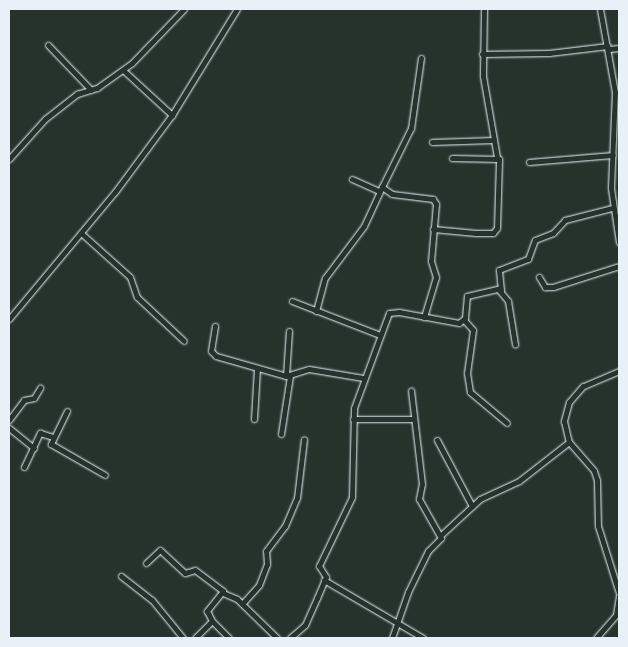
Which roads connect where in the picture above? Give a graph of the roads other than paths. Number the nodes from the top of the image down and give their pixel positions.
1 (184, 9) edge
2 (237, 9) edge
3 (484, 9) edge
4 (600, 9) edge
5 (48, 45) dead end
6 (608, 47) junction
7 (619, 48) edge
8 (482, 54) junction
9 (421, 58) dead end
10 (123, 70) junction
11 (91, 90) junction
12 (172, 116) junction
13 (494, 140) junction
14 (432, 142) dead end
15 (613, 155) junction
16 (497, 157) junction
17 (452, 158) dead end
18 (9, 159) edge
19 (529, 162) dead end
20 (352, 179) dead end
21 (380, 189) junction
22 (612, 208) junction
23 (617, 225) edge
24 (433, 229) junction
25 (81, 233) junction
26 (619, 242) edge
27 (619, 266) edge
28 (539, 278) dead end
29 (501, 290) junction
30 (292, 301) dead end
31 (316, 310) junction
32 (424, 317) junction
33 (9, 319) edge
34 (464, 320) junction
35 (215, 326) dead end
36 (289, 331) dead end
37 (380, 335) junction
38 (184, 341) dead end
39 (515, 344) dead end
40 (257, 368) junction
41 (619, 370) edge
42 (288, 376) junction
43 (363, 378) junction
44 (40, 388) dead end
45 (411, 392) dead end
46 (67, 411) dead end
47 (254, 419) dead end
48 (353, 419) junction
49 (412, 419) junction
50 (9, 420) edge
51 (507, 423) dead end
52 (9, 428) edge
53 (281, 434) dead end
54 (53, 437) junction
55 (304, 439) dead end
56 (437, 440) dead end
57 (569, 442) junction
58 (34, 448) junction
59 (24, 467) dead end
60 (105, 475) dead end
61 (472, 506) junction
62 (440, 536) junction
63 (146, 563) dead end
64 (122, 576) dead end
65 (324, 580) junction
66 (223, 593) junction
67 (619, 594) edge
68 (242, 604) junction
69 (619, 605) edge
70 (212, 621) junction
71 (395, 623) junction
72 (183, 638) edge
73 (195, 638) edge
74 (229, 638) edge
75 (276, 638) edge
76 (290, 638) edge
77 (392, 638) edge
78 (424, 638) edge
79 (598, 638) edge

1 - 10 street
2 - 12 street
3 - 8 street
4 - 6 street
5 - 11 street
6 - 7 street
6 - 8 street
6 - 15 street
8 - 13 street
9 - 21 street
10 - 11 street
10 - 12 street
11 - 18 street
12 - 25 street
13 - 14 street
13 - 16 street
15 - 19 street
15 - 22 street
16 - 17 street
16 - 24 street
20 - 21 street
21 - 24 street
21 - 31 street
22 - 23 street
22 - 29 street
23 - 26 street
24 - 32 street
25 - 33 street
25 - 38 street
27 - 28 street
29 - 34 street
29 - 39 street
30 - 31 street
31 - 37 street
32 - 34 street
32 - 37 street
34 - 51 street
35 - 40 street
36 - 42 street
37 - 43 street
40 - 42 street
40 - 47 street
41 - 57 street
42 - 43 street
42 - 53 street
43 - 48 street
44 - 50 street
45 - 49 street
46 - 54 street
48 - 49 street
48 - 65 street
49 - 62 street
52 - 58 street
54 - 58 street
54 - 60 street
55 - 68 street
56 - 61 street
57 - 61 street
57 - 67 street
58 - 59 street
61 - 62 street
62 - 71 street
63 - 66 street
64 - 72 street
65 - 71 street
65 - 76 street
66 - 68 street
66 - 70 street
67 - 69 street
68 - 75 street
69 - 79 street
70 - 73 street
70 - 74 street
71 - 77 street
71 - 78 street

